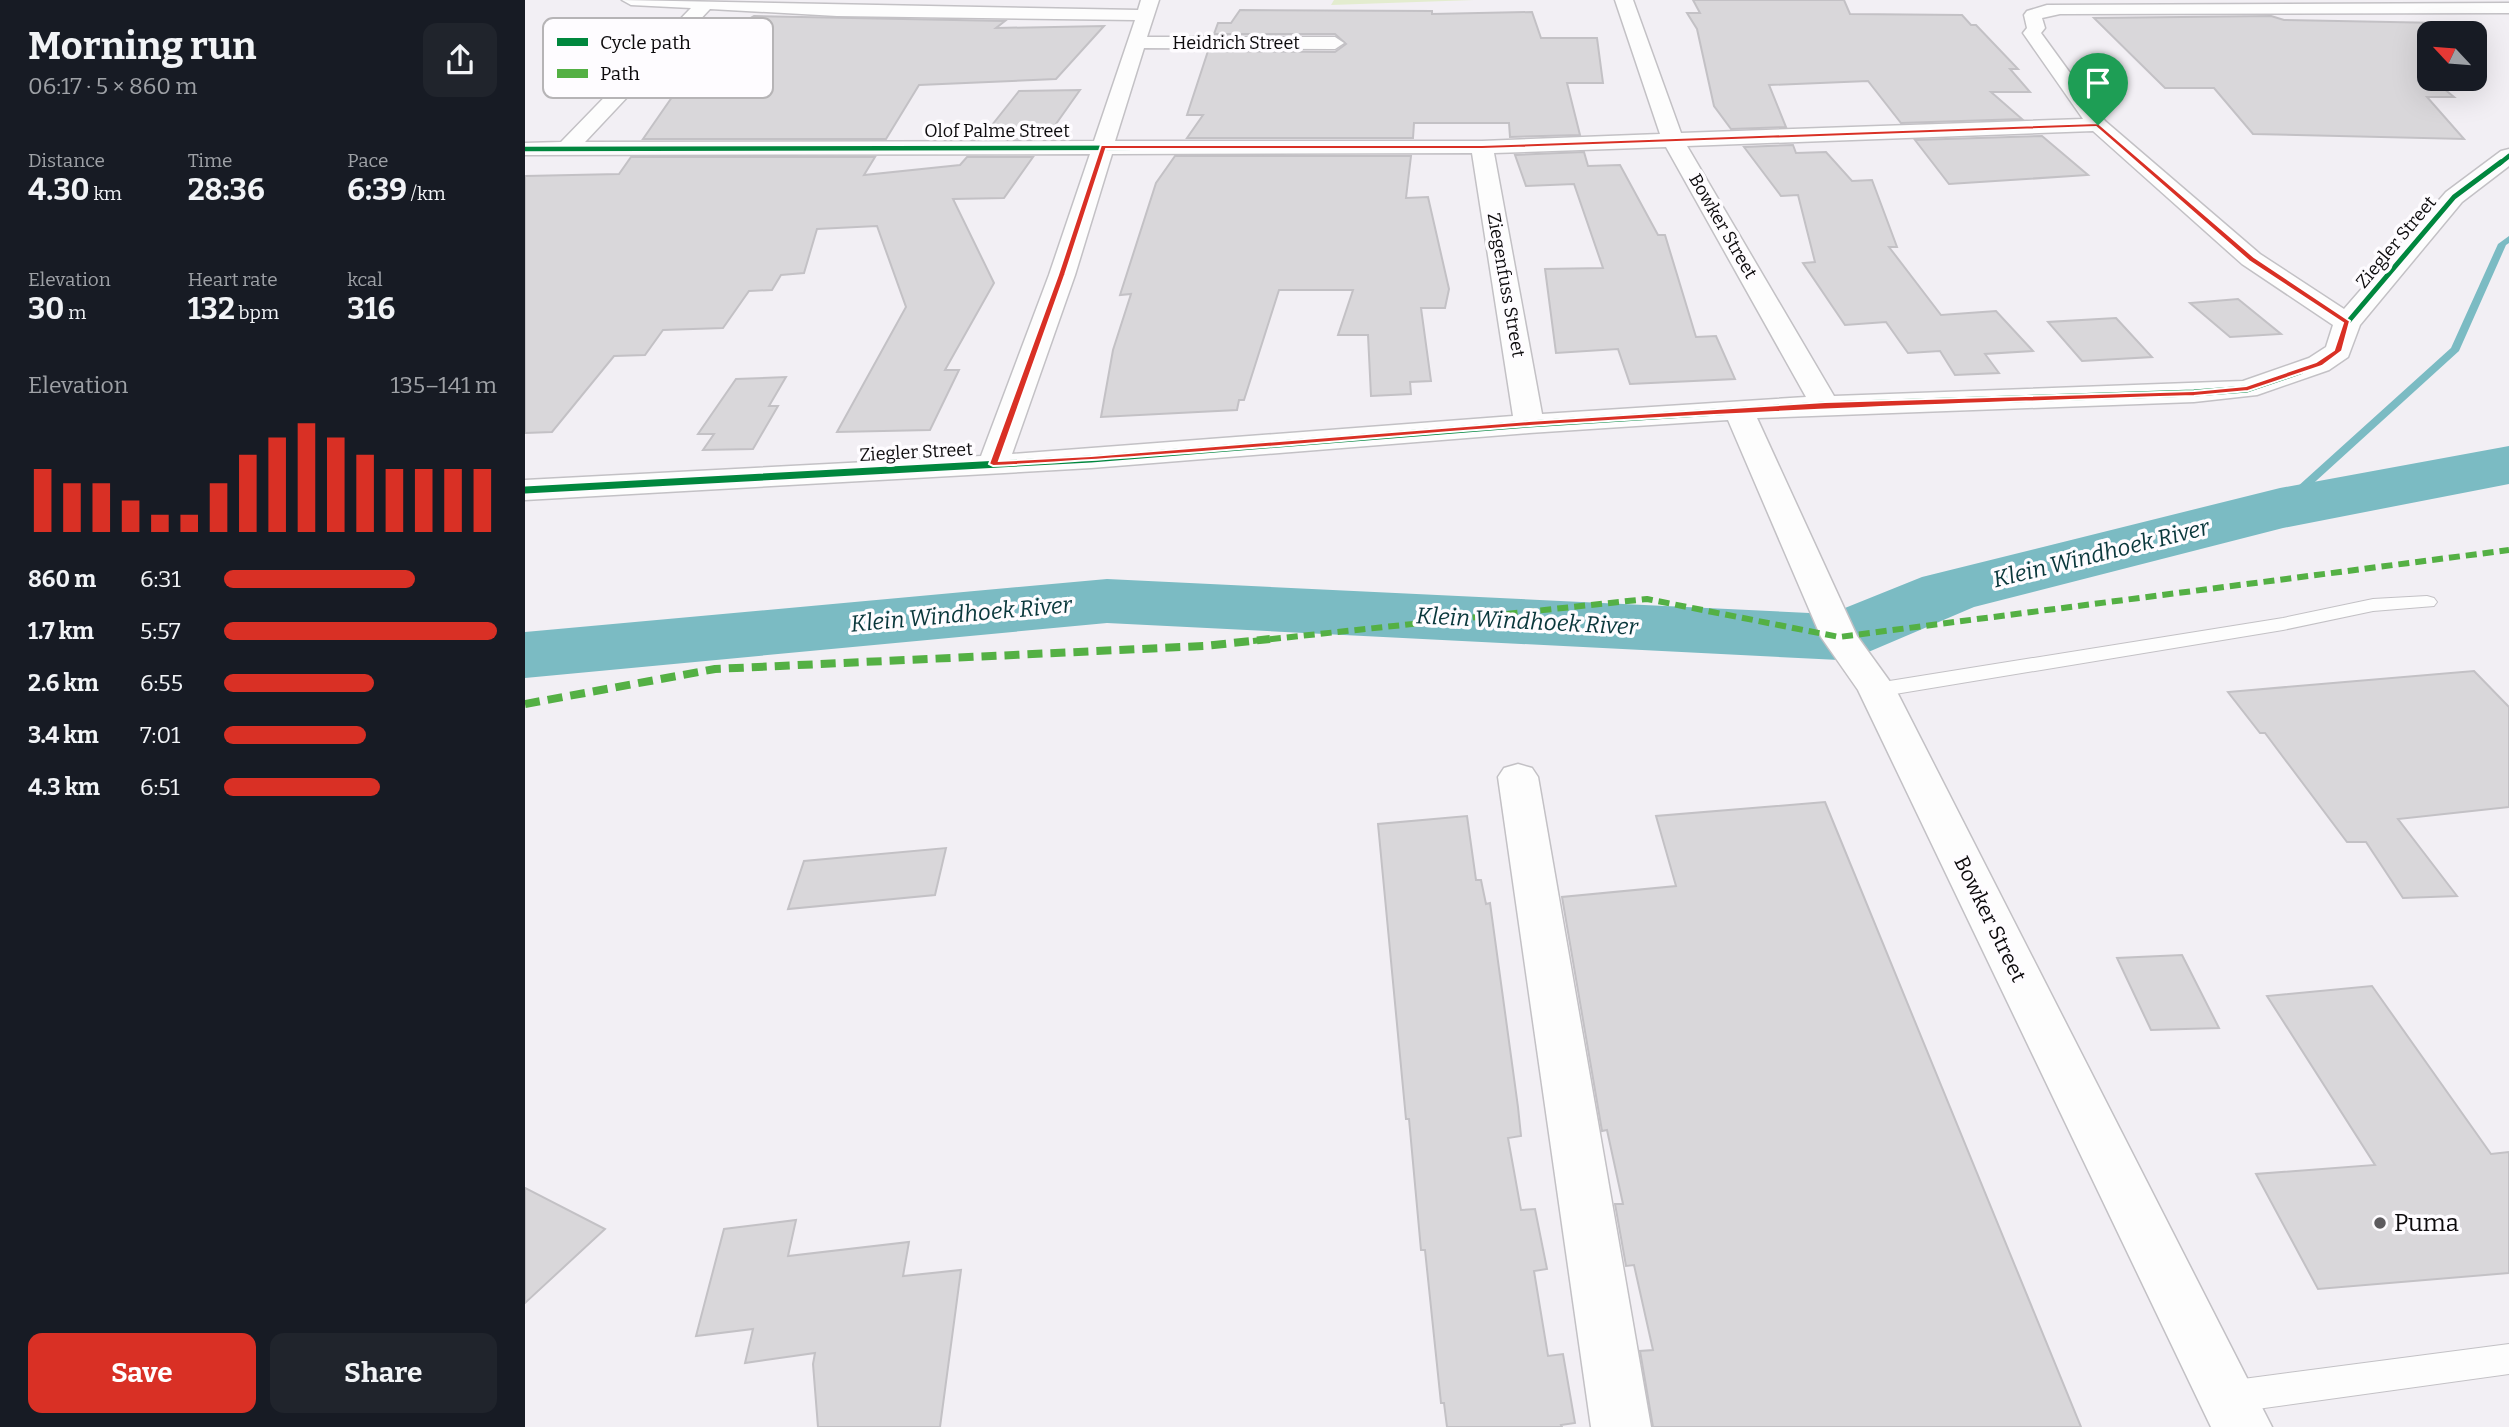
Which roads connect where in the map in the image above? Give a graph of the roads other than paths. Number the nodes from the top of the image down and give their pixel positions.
1 (631, 0) edge
2 (1624, 0) edge
3 (2509, 1) edge
4 (705, 4) junction
5 (2015, 5) dead end
6 (1147, 8) edge
7 (2509, 8) edge
8 (692, 18) edge
9 (1137, 42) junction
10 (1335, 43) dead end
11 (616, 98) edge
12 (2098, 125) junction
13 (1673, 140) junction
14 (1104, 147) junction
15 (1482, 147) junction
16 (568, 148) junction
17 (525, 149) edge
18 (2509, 156) edge
19 (2347, 323) junction
20 (1825, 405) junction
21 (1739, 412) junction
22 (1529, 424) junction
23 (993, 464) junction
24 (525, 490) edge
25 (2427, 602) dead end
26 (1877, 690) junction
27 (1518, 778) dead end
28 (2509, 1359) edge
29 (2235, 1412) edge
30 (1621, 1427) edge

1 - 4 street
2 - 13 street, Bowker Street
3 - 5 street
4 - 6 street
4 - 8 street
6 - 9 street
7 - 12 street
9 - 10 street, Heidrich Street
9 - 14 street
11 - 16 street
12 - 13 street, Olof Palme Street
12 - 19 street
13 - 15 street, Olof Palme Street
13 - 20 street, Bowker Street
14 - 15 street, Olof Palme Street
14 - 16 street, Olof Palme Street
14 - 23 street
15 - 22 street, Ziegenfuss Street
16 - 17 street, Olof Palme Street
18 - 19 street, Ziegler Street
19 - 20 street, Ziegler Street
20 - 21 street, Ziegler Street
21 - 22 street, Ziegler Street
21 - 26 street, Bowker Street
22 - 23 street, Ziegler Street
23 - 24 street, Ziegler Street
25 - 26 lane
26 - 29 street, Bowker Street
27 - 30 street
28 - 29 lane

